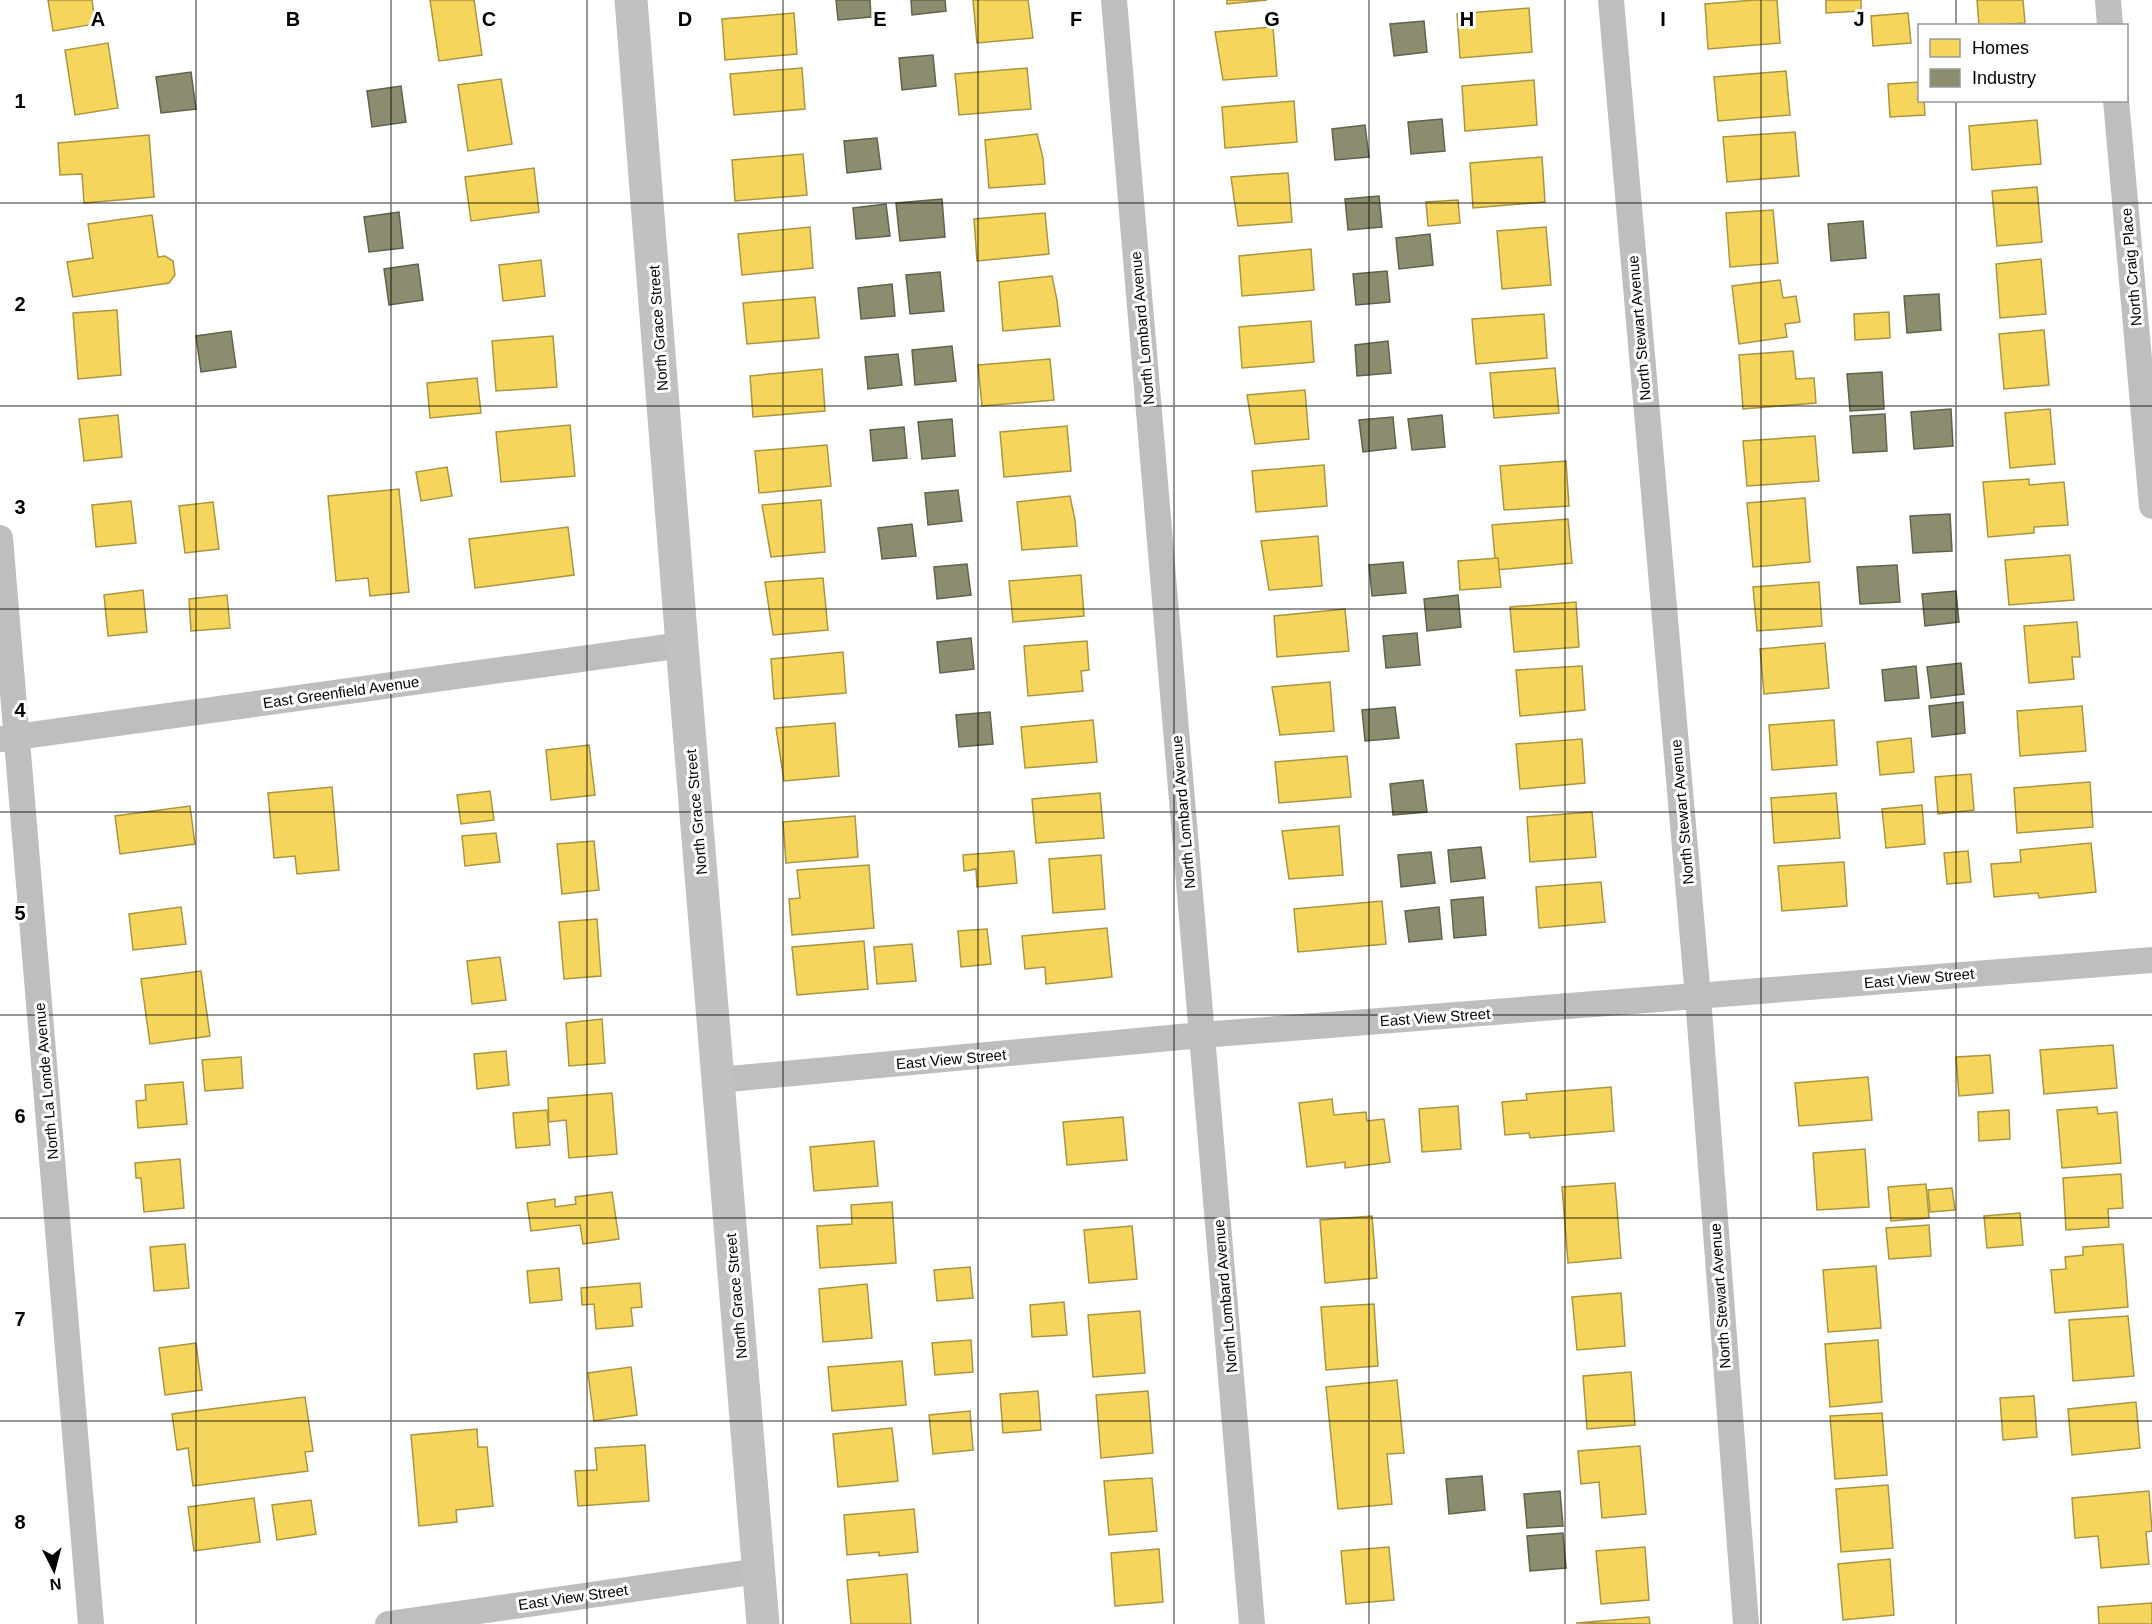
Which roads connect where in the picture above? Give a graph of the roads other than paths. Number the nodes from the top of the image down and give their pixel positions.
1 (631, 0) edge
2 (1114, 0) edge
3 (1611, 0) edge
4 (2108, 0) edge
5 (2110, 24) edge
6 (2116, 102) edge
7 (2152, 506) edge
8 (0, 538) edge
9 (682, 645) junction
10 (8, 738) edge
11 (2152, 960) edge
12 (1698, 996) junction
13 (1202, 1035) junction
14 (718, 1080) junction
15 (759, 1571) junction
16 (91, 1624) edge
17 (388, 1624) edge
18 (763, 1624) edge
19 (1252, 1624) edge
20 (1746, 1624) edge

1 - 9 street, North Grace Street
2 - 13 street, North Lombard Avenue
3 - 12 street, North Stewart Avenue
4 - 5 street
6 - 7 street, North Craig Place
8 - 10 street, North La Londe Avenue
9 - 10 street, East Greenfield Avenue
9 - 14 street, North Grace Street
10 - 16 street, North La Londe Avenue
11 - 12 street, East View Street
12 - 13 street, East View Street
12 - 20 street, North Stewart Avenue
13 - 14 street, East View Street
13 - 19 street, North Lombard Avenue
14 - 15 street, North Grace Street
15 - 17 street, East View Street
15 - 18 street, North Grace Street

